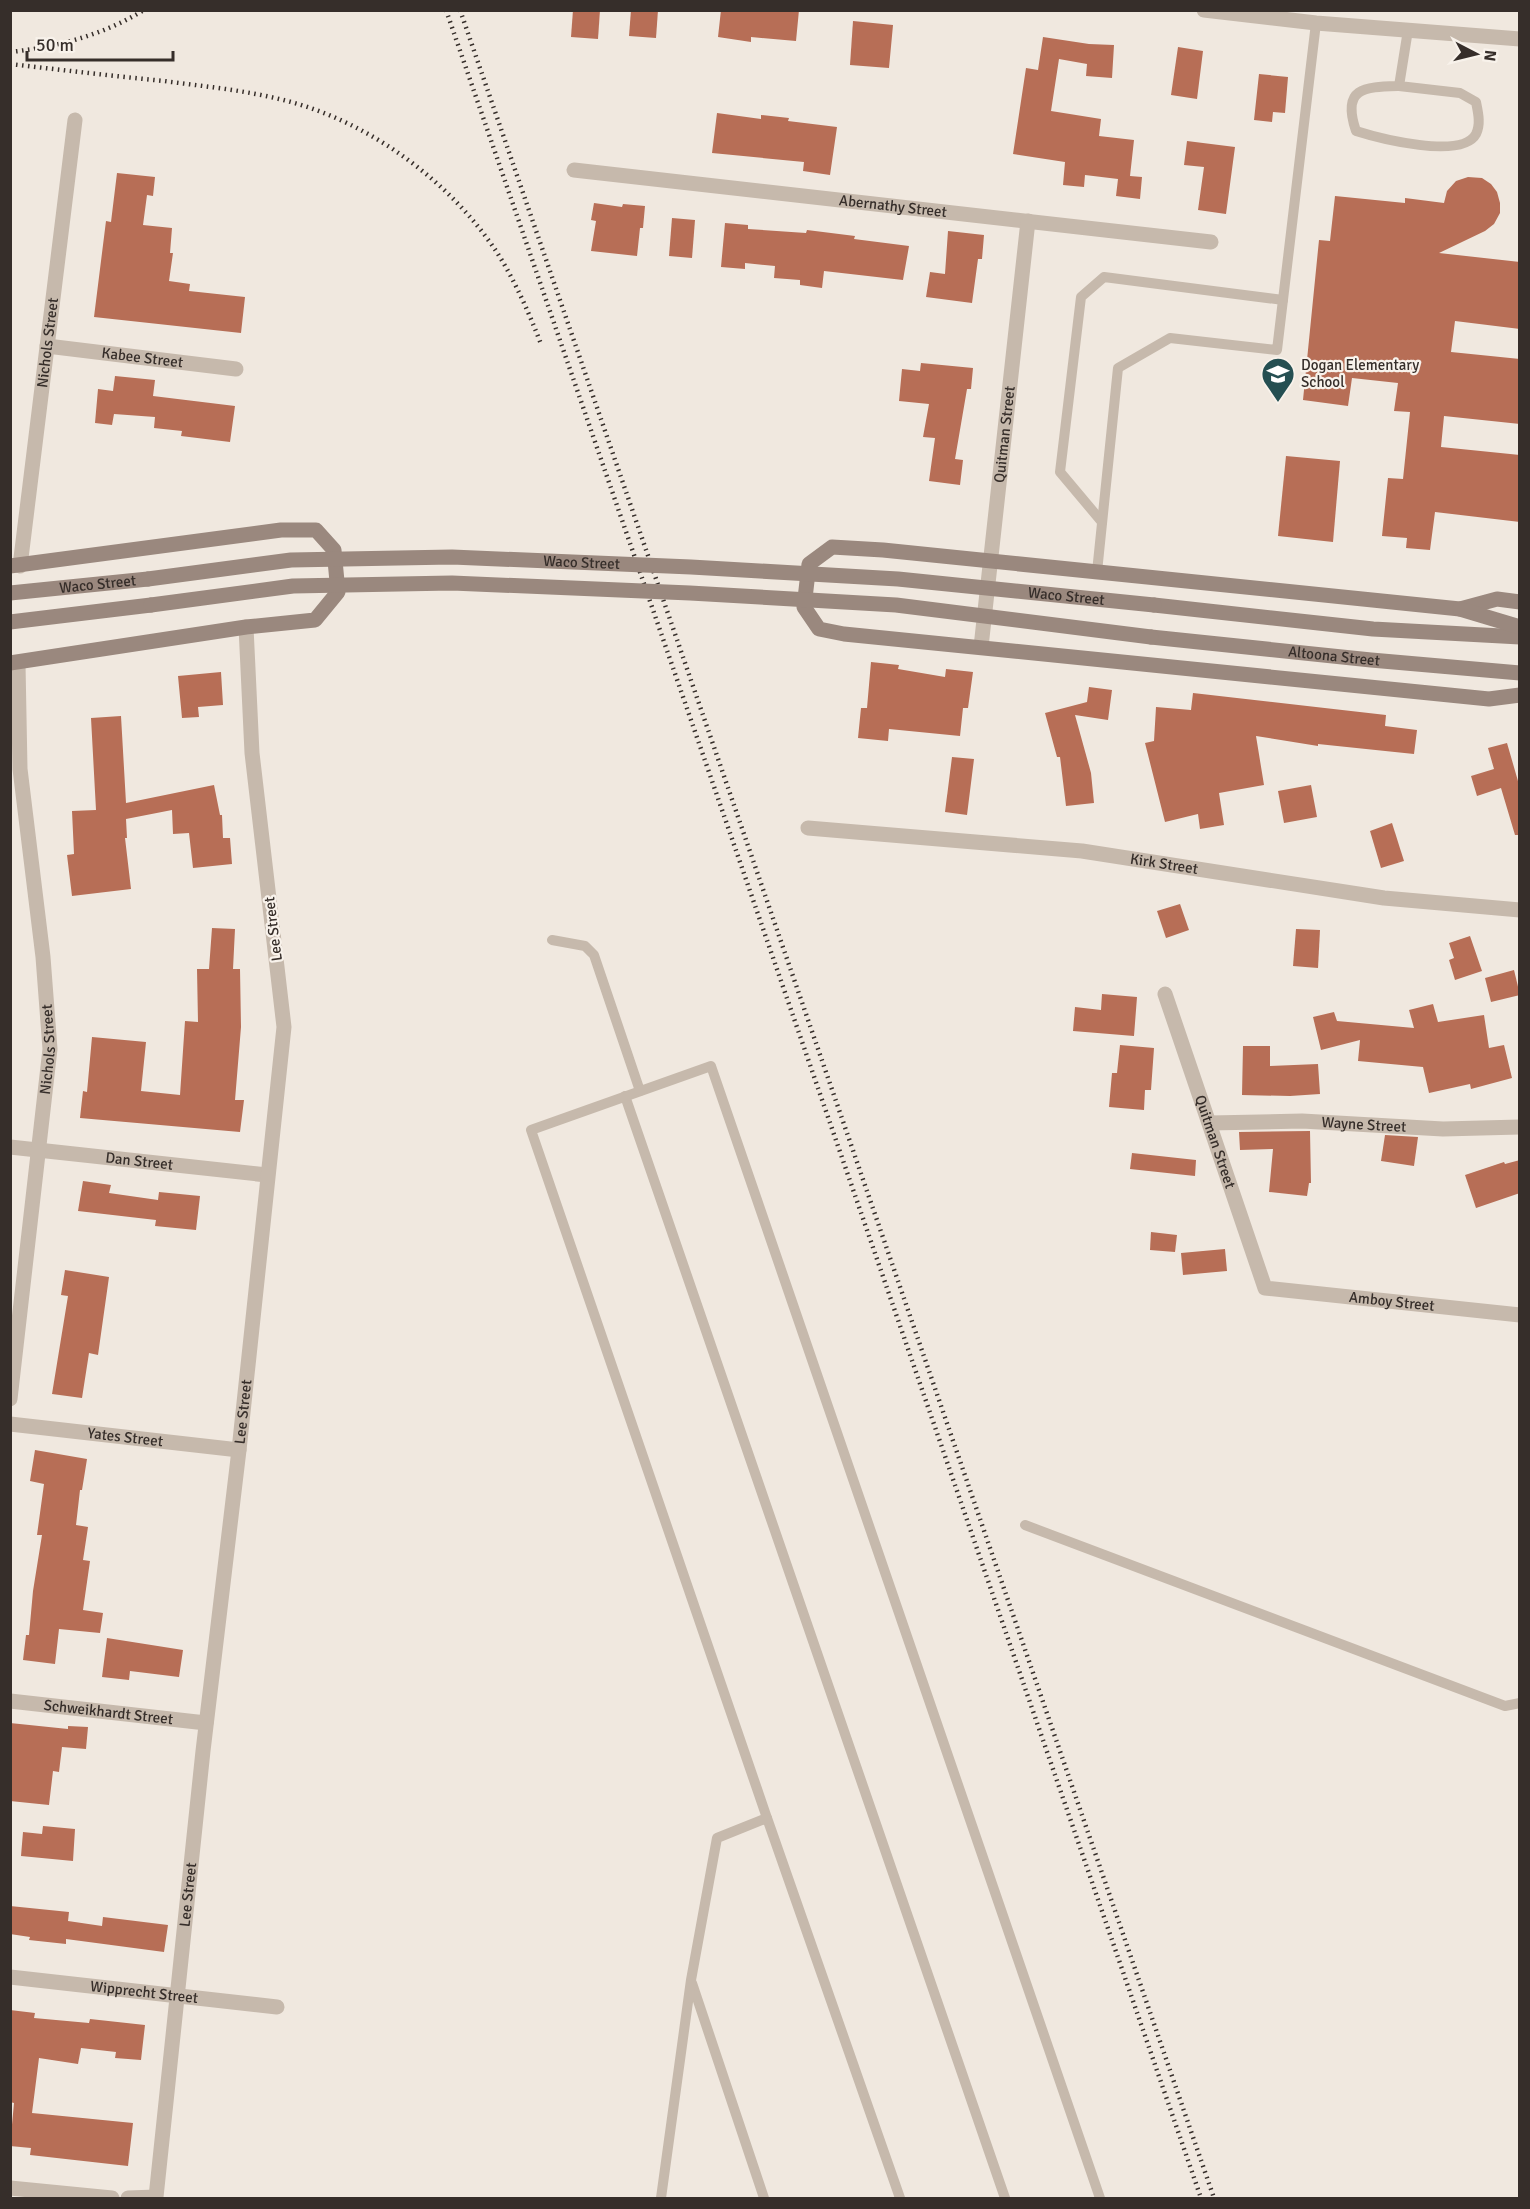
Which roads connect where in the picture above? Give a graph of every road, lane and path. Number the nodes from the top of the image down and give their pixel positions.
1 (1204, 10) edge
2 (1316, 23) junction
3 (1408, 30) junction
4 (1520, 39) edge
5 (1399, 86) junction
6 (75, 120) dead end
7 (574, 170) dead end
8 (1028, 221) junction
9 (1211, 242) dead end
10 (1283, 300) junction
11 (47, 346) junction
12 (236, 369) dead end
13 (1102, 522) junction
14 (991, 562) junction
15 (15, 566) edge
16 (1097, 572) junction
17 (10, 593) edge
18 (1520, 602) edge
19 (1154, 605) joint
20 (1460, 609) junction
21 (10, 622) edge
22 (246, 627) junction
23 (1520, 627) edge
24 (1151, 637) joint
25 (1520, 637) edge
26 (981, 647) junction
27 (14, 663) edge
28 (1520, 673) edge
29 (1520, 695) edge
30 (808, 828) dead end
31 (1520, 910) edge
32 (552, 940) dead end
33 (1165, 994) dead end
34 (640, 1091) junction
35 (625, 1096) junction
36 (1210, 1122) junction
37 (1520, 1127) edge
38 (10, 1147) edge
39 (38, 1150) junction
40 (267, 1175) junction
41 (1265, 1288) joint
42 (1520, 1315) edge
43 (10, 1399) edge
44 (10, 1424) edge
45 (239, 1450) junction
46 (1025, 1525) dead end
47 (10, 1701) edge
48 (1520, 1702) edge
49 (206, 1723) junction
50 (767, 1818) junction
51 (10, 1977) edge
52 (691, 1980) junction
53 (177, 1995) junction
54 (277, 2007) dead end
55 (10, 2188) edge
56 (156, 2197) edge
57 (112, 2199) edge
58 (128, 2199) edge
59 (661, 2199) edge
60 (764, 2199) edge
61 (900, 2199) edge
62 (1005, 2199) edge
63 (1100, 2199) edge

1 - 2 street
2 - 3 street
2 - 10 lane
3 - 4 street
3 - 5 lane
5 - 5 lane
6 - 11 street, Nichols Street
7 - 8 street, Abernathy Street
8 - 9 street, Abernathy Street
8 - 14 street, Quitman Street
10 - 13 lane
10 - 13 lane
11 - 12 street, Kabee Street
11 - 15 street, Nichols Street
13 - 16 lane
14 - 16 main road
14 - 26 street, Quitman Street
14 - 26 main road
15 - 22 main road
16 - 20 main road
17 - 19 main road, Waco Street, bridge
18 - 20 main road
19 - 25 main road, Altoona Street
20 - 23 main road
21 - 24 main road, Waco Street, bridge
22 - 27 main road
22 - 40 street, Lee Street
24 - 28 main road, Altoona Street
26 - 29 main road
27 - 39 street, Nichols Street
30 - 31 street, Kirk Street
32 - 34 lane
33 - 36 street, Quitman Street
34 - 35 lane
34 - 63 lane
35 - 50 lane
35 - 62 lane
36 - 37 street, Wayne Street
36 - 41 street, Quitman Street
38 - 39 street, Dan Street
39 - 40 street, Dan Street
39 - 43 street, Nichols Street
40 - 45 street, Lee Street
41 - 42 street, Amboy Street
44 - 45 street, Yates Street
45 - 49 street, Lee Street
46 - 48 lane
47 - 49 street, Schweikhardt Street
49 - 53 street, Lee Street
50 - 52 lane
50 - 61 lane
51 - 53 street, Wipprecht Street
52 - 59 lane
52 - 60 lane
53 - 54 street, Wipprecht Street
53 - 56 street, Lee Street
55 - 57 street
56 - 58 street

